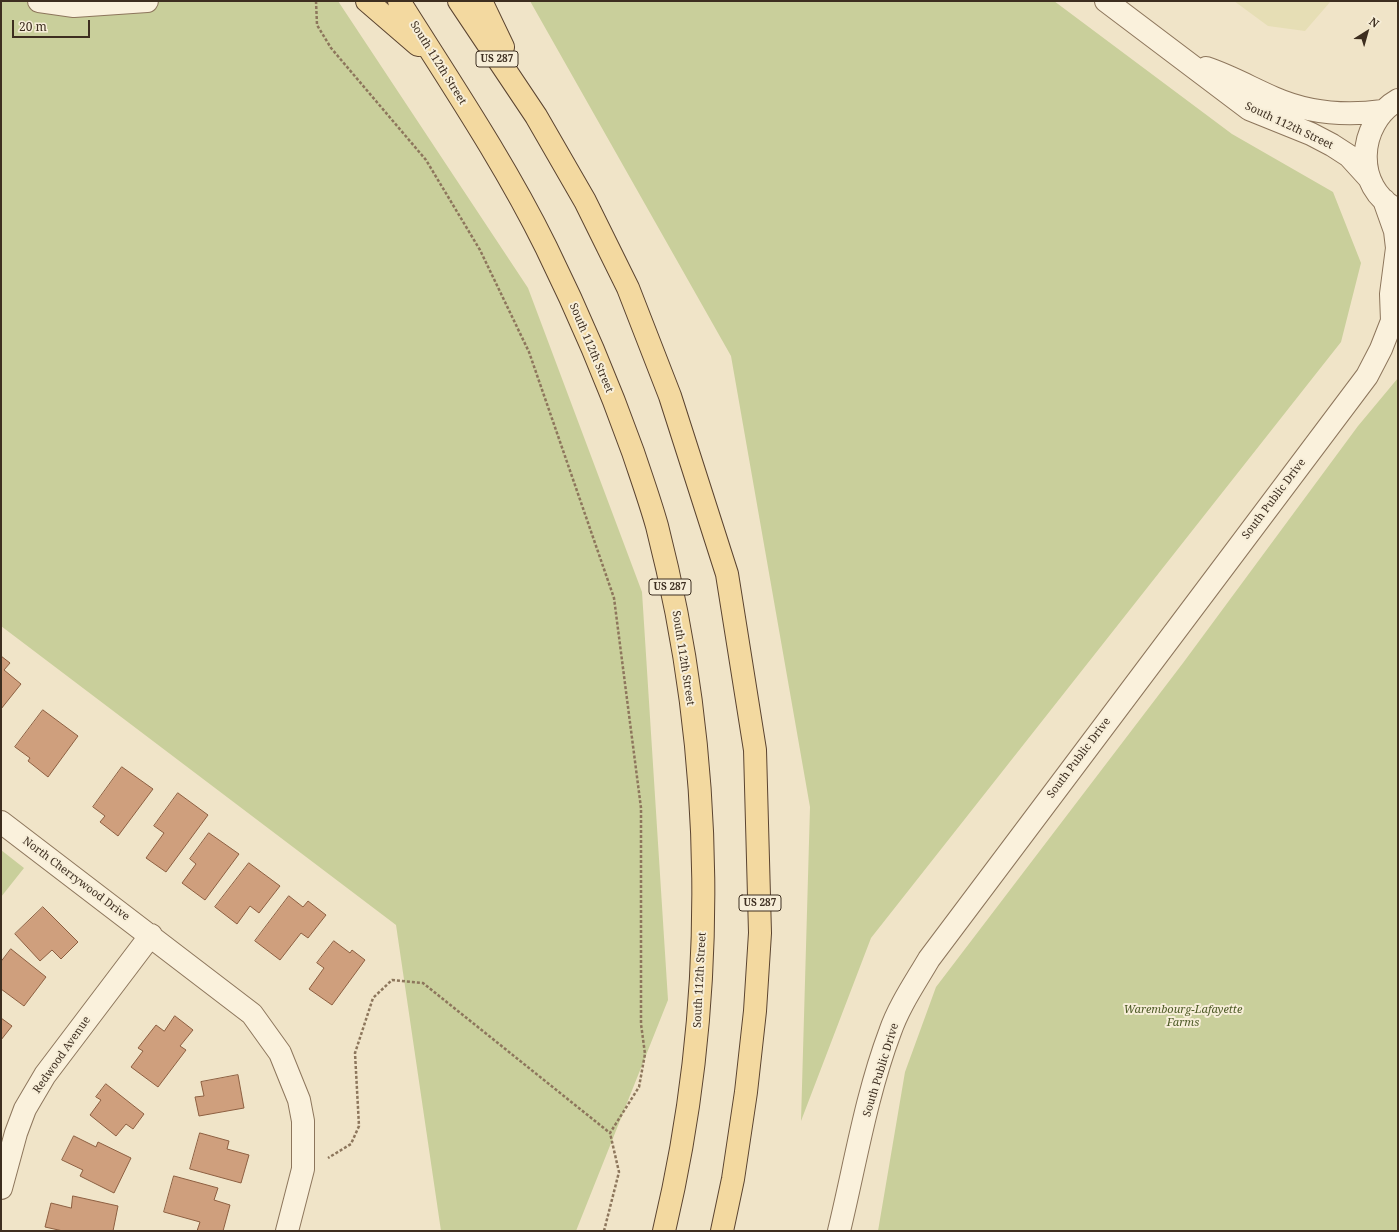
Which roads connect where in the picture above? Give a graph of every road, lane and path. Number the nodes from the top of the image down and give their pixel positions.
1 (39, 1) edge
2 (147, 1) edge
3 (316, 1) edge
4 (368, 1) edge
5 (399, 1) edge
6 (459, 1) edge
7 (481, 1) edge
8 (1106, 1) edge
9 (437, 62) junction
10 (1188, 62) junction
11 (1390, 106) edge
12 (536, 116) junction
13 (1369, 178) junction
14 (1391, 205) edge
15 (1395, 318) edge
16 (1, 822) edge
17 (151, 935) junction
18 (610, 1133) junction
19 (303, 1158) junction
20 (1, 1188) edge
21 (287, 1231) edge
22 (604, 1231) edge
23 (664, 1231) edge
24 (722, 1231) edge
25 (839, 1231) edge

1 - 2 street
3 - 18 path
4 - 9 main road
5 - 9 main road, South 112th Street / US 287
6 - 12 main road, US 287
7 - 12 main road
8 - 10 street, South 112th Street
9 - 23 main road, South 112th Street / US 287
10 - 11 street, South 112th Street
10 - 13 street, South 112th Street
11 - 13 street
12 - 24 main road, US 287
13 - 14 street
14 - 15 street
15 - 25 street, South Public Drive
16 - 17 street, North Cherrywood Drive
17 - 19 street, North Cherrywood Drive
17 - 20 street, Redwood Avenue
18 - 19 path
18 - 22 path
19 - 21 street, North Cherrywood Drive

